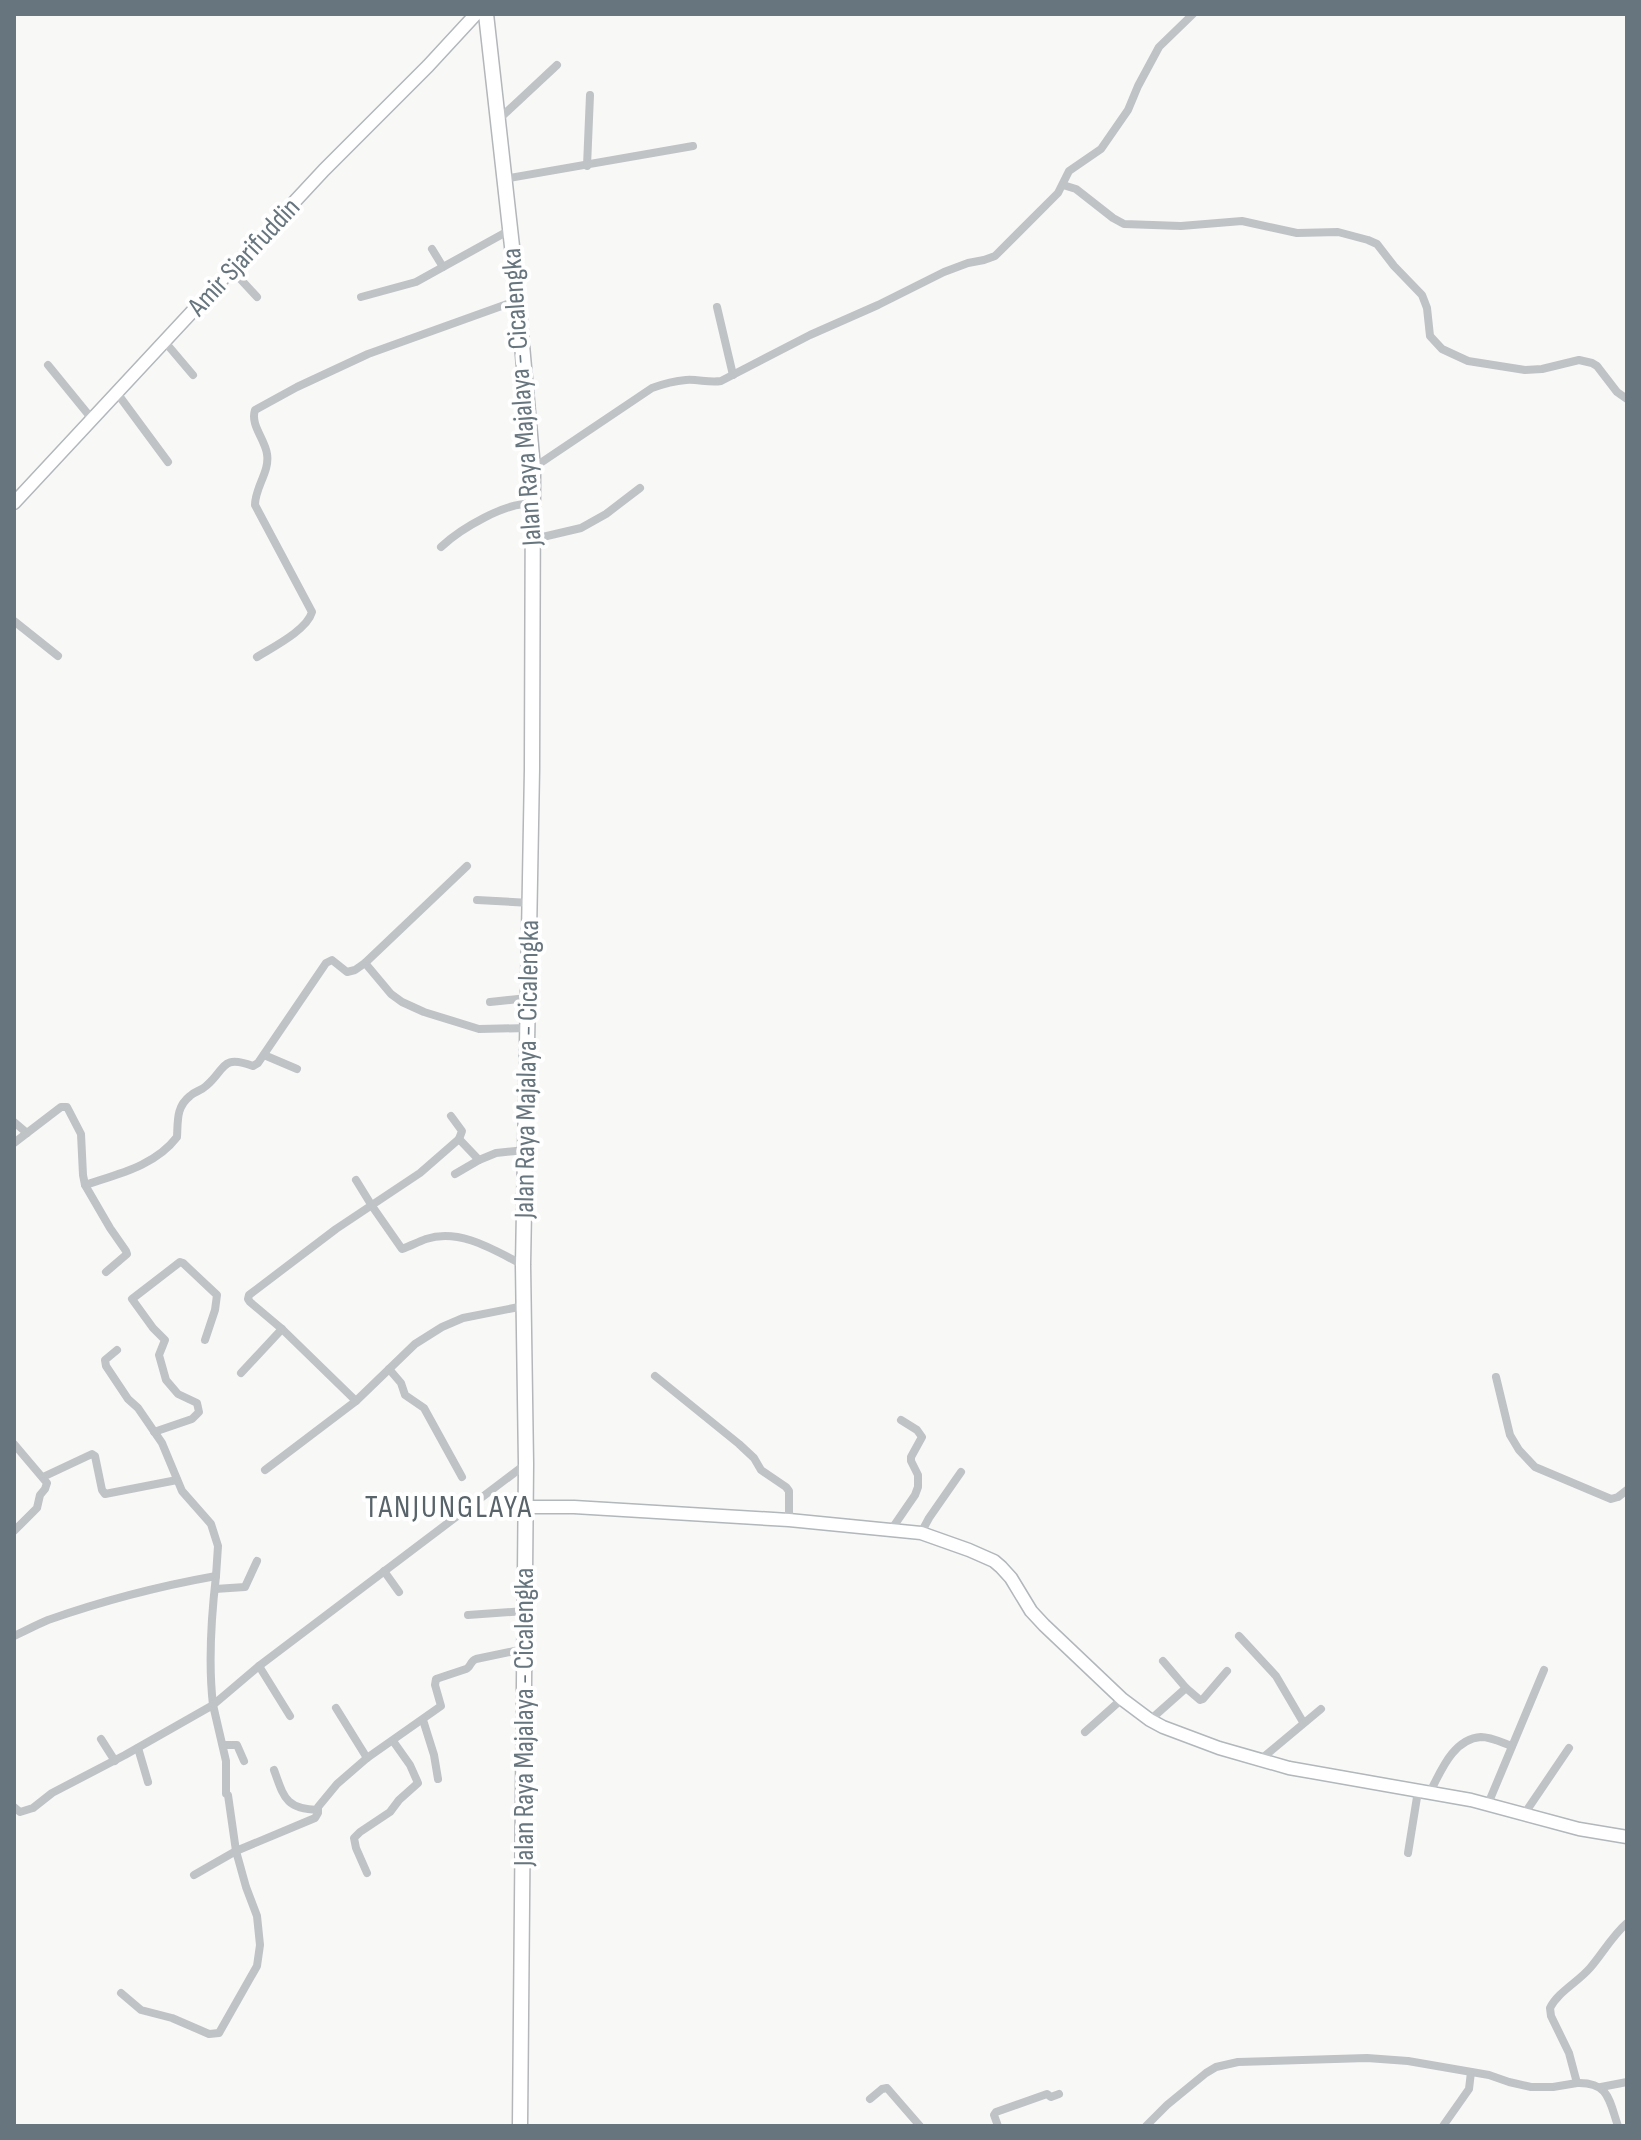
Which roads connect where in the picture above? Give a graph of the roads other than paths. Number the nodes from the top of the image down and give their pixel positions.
1 (476, 14) edge
2 (486, 14) edge
3 (1193, 14) edge
4 (557, 65) dead end
5 (590, 95) dead end
6 (497, 121) junction
7 (693, 146) dead end
8 (587, 166) junction
9 (504, 179) junction
10 (1063, 185) junction
11 (510, 230) junction
12 (432, 249) dead end
13 (443, 267) junction
14 (232, 270) junction
15 (257, 297) dead end
16 (361, 297) dead end
17 (518, 300) junction
18 (717, 307) dead end
19 (165, 342) junction
20 (48, 365) dead end
21 (193, 375) dead end
22 (733, 375) junction
23 (117, 393) junction
24 (1627, 399) edge
25 (92, 419) junction
26 (168, 462) dead end
27 (533, 468) junction
28 (640, 488) dead end
29 (14, 503) edge
30 (533, 504) junction
31 (534, 539) junction
32 (441, 547) dead end
33 (14, 621) edge
34 (58, 656) dead end
35 (257, 657) dead end
36 (467, 866) dead end
37 (477, 900) dead end
38 (530, 903) junction
39 (365, 963) junction
40 (528, 998) junction
41 (490, 1002) dead end
42 (528, 1028) junction
43 (264, 1055) junction
44 (297, 1069) dead end
45 (451, 1116) dead end
46 (14, 1122) edge
47 (27, 1133) junction
48 (459, 1139) junction
49 (14, 1143) edge
50 (526, 1150) junction
51 (479, 1160) junction
52 (455, 1174) dead end
53 (356, 1180) dead end
54 (85, 1185) junction
55 (372, 1206) junction
56 (523, 1265) junction
57 (106, 1272) dead end
58 (524, 1306) junction
59 (282, 1329) junction
60 (205, 1340) dead end
61 (117, 1350) dead end
62 (389, 1369) junction
63 (241, 1373) dead end
64 (655, 1376) dead end
65 (1496, 1377) dead end
66 (356, 1401) junction
67 (901, 1420) dead end
68 (154, 1432) junction
69 (14, 1444) edge
70 (526, 1464) junction
71 (265, 1470) dead end
72 (961, 1472) dead end
73 (43, 1477) junction
74 (462, 1477) dead end
75 (177, 1480) junction
76 (1627, 1490) edge
77 (526, 1507) junction
78 (789, 1520) junction
79 (891, 1530) junction
80 (14, 1531) edge
81 (921, 1533) junction
82 (257, 1561) dead end
83 (384, 1571) junction
84 (216, 1576) junction
85 (215, 1589) junction
86 (399, 1592) dead end
87 (525, 1611) junction
88 (468, 1615) dead end
89 (14, 1636) edge
90 (1239, 1636) dead end
91 (524, 1649) junction
92 (1163, 1661) dead end
93 (259, 1666) junction
94 (1544, 1670) dead end
95 (1227, 1671) dead end
96 (1186, 1688) junction
97 (1122, 1699) junction
98 (213, 1705) junction
99 (336, 1708) dead end
100 (1321, 1709) dead end
101 (290, 1716) dead end
102 (423, 1720) junction
103 (1150, 1720) junction
104 (1303, 1722) junction
105 (1085, 1732) dead end
106 (101, 1739) dead end
107 (393, 1741) junction
108 (223, 1745) junction
109 (1512, 1746) junction
110 (138, 1748) junction
111 (1569, 1748) dead end
112 (367, 1758) junction
113 (1259, 1760) junction
114 (115, 1761) junction
115 (244, 1761) dead end
116 (274, 1770) dead end
117 (438, 1779) dead end
118 (148, 1782) dead end
119 (1424, 1792) junction
120 (1488, 1804) junction
121 (14, 1807) edge
122 (318, 1810) junction
123 (1525, 1813) junction
124 (1627, 1837) edge
125 (236, 1851) junction
126 (1408, 1853) dead end
127 (367, 1873) dead end
128 (194, 1875) dead end
129 (1627, 1923) edge
130 (121, 1993) dead end
131 (1471, 2072) junction
132 (1627, 2082) edge
133 (1577, 2083) junction
134 (1601, 2087) junction
135 (1059, 2094) dead end
136 (870, 2099) dead end
137 (520, 2126) edge
138 (920, 2126) edge
139 (998, 2126) edge
140 (1146, 2126) edge
141 (1443, 2126) edge
142 (1618, 2126) edge

1 - 14 street, Amir Sjarifuddin
2 - 6 main road, Jalan Raya Majalaya - Cicalengka
3 - 10 street
4 - 6 street
5 - 8 street
6 - 9 main road, Jalan Raya Majalaya - Cicalengka
7 - 8 street
8 - 9 street
9 - 11 main road, Jalan Raya Majalaya - Cicalengka
10 - 22 street
10 - 24 street
11 - 13 street
11 - 17 main road, Jalan Raya Majalaya - Cicalengka
12 - 13 street
13 - 16 street
14 - 15 street
14 - 19 street, Amir Sjarifuddin
17 - 27 main road, Jalan Raya Majalaya - Cicalengka
17 - 35 street
18 - 22 street
19 - 21 street
19 - 23 street, Amir Sjarifuddin
20 - 25 street
22 - 27 street
23 - 25 street, Amir Sjarifuddin
23 - 26 street
25 - 29 street, Amir Sjarifuddin
27 - 30 main road, Jalan Raya Majalaya - Cicalengka
28 - 31 street
30 - 31 main road, Jalan Raya Majalaya - Cicalengka
30 - 32 street
31 - 38 main road, Jalan Raya Majalaya - Cicalengka
33 - 34 street
36 - 39 street
37 - 38 street
38 - 40 main road, Jalan Raya Majalaya - Cicalengka
39 - 42 street
39 - 43 street
40 - 41 street
40 - 42 main road, Jalan Raya Majalaya - Cicalengka
42 - 50 main road, Jalan Raya Majalaya - Cicalengka
43 - 44 street
43 - 54 street
45 - 48 street
46 - 47 street
47 - 49 street
47 - 54 street
48 - 51 street
48 - 55 street
50 - 51 street
50 - 56 main road, Jalan Raya Majalaya - Cicalengka
51 - 52 street
53 - 55 street
54 - 57 street
55 - 56 street
55 - 59 street
56 - 58 main road, Jalan Raya Majalaya - Cicalengka
58 - 62 street
58 - 70 main road, Jalan Raya Majalaya - Cicalengka
59 - 63 street
59 - 66 street
60 - 68 street
61 - 68 street
62 - 66 street
62 - 74 street
64 - 78 street
65 - 76 street
66 - 71 street
67 - 79 street
68 - 75 street
69 - 73 street
70 - 77 main road, Jalan Raya Majalaya - Cicalengka
70 - 83 street
72 - 81 street
73 - 75 street
73 - 80 street
75 - 84 street
77 - 78 street
77 - 87 main road, Jalan Raya Majalaya - Cicalengka
78 - 79 street
79 - 81 street
81 - 97 street
82 - 85 street
83 - 86 street
83 - 93 street
84 - 85 street
84 - 89 street
85 - 98 street
87 - 88 street
87 - 91 main road, Jalan Raya Majalaya - Cicalengka
90 - 104 street
91 - 102 street
91 - 137 main road, Jalan Raya Majalaya - Cicalengka
92 - 96 street
93 - 98 street
93 - 101 street
94 - 109 street
95 - 96 street
96 - 103 street
97 - 103 street
97 - 105 street
98 - 108 street
98 - 110 street
99 - 112 street
100 - 104 street
102 - 107 street
102 - 117 street
103 - 113 street
104 - 113 street
106 - 114 street
107 - 112 street
107 - 127 street
108 - 115 street
108 - 125 street
109 - 119 street
109 - 120 street
110 - 114 street
110 - 118 street
111 - 123 street
112 - 122 street
113 - 119 street
114 - 121 street
116 - 122 street
119 - 120 street
119 - 126 street
120 - 123 street
122 - 125 street
123 - 124 street
125 - 128 street
125 - 130 street
129 - 133 street
131 - 133 street
131 - 140 street
131 - 141 street
132 - 134 street
133 - 134 street
134 - 142 street
135 - 139 street
136 - 138 street

